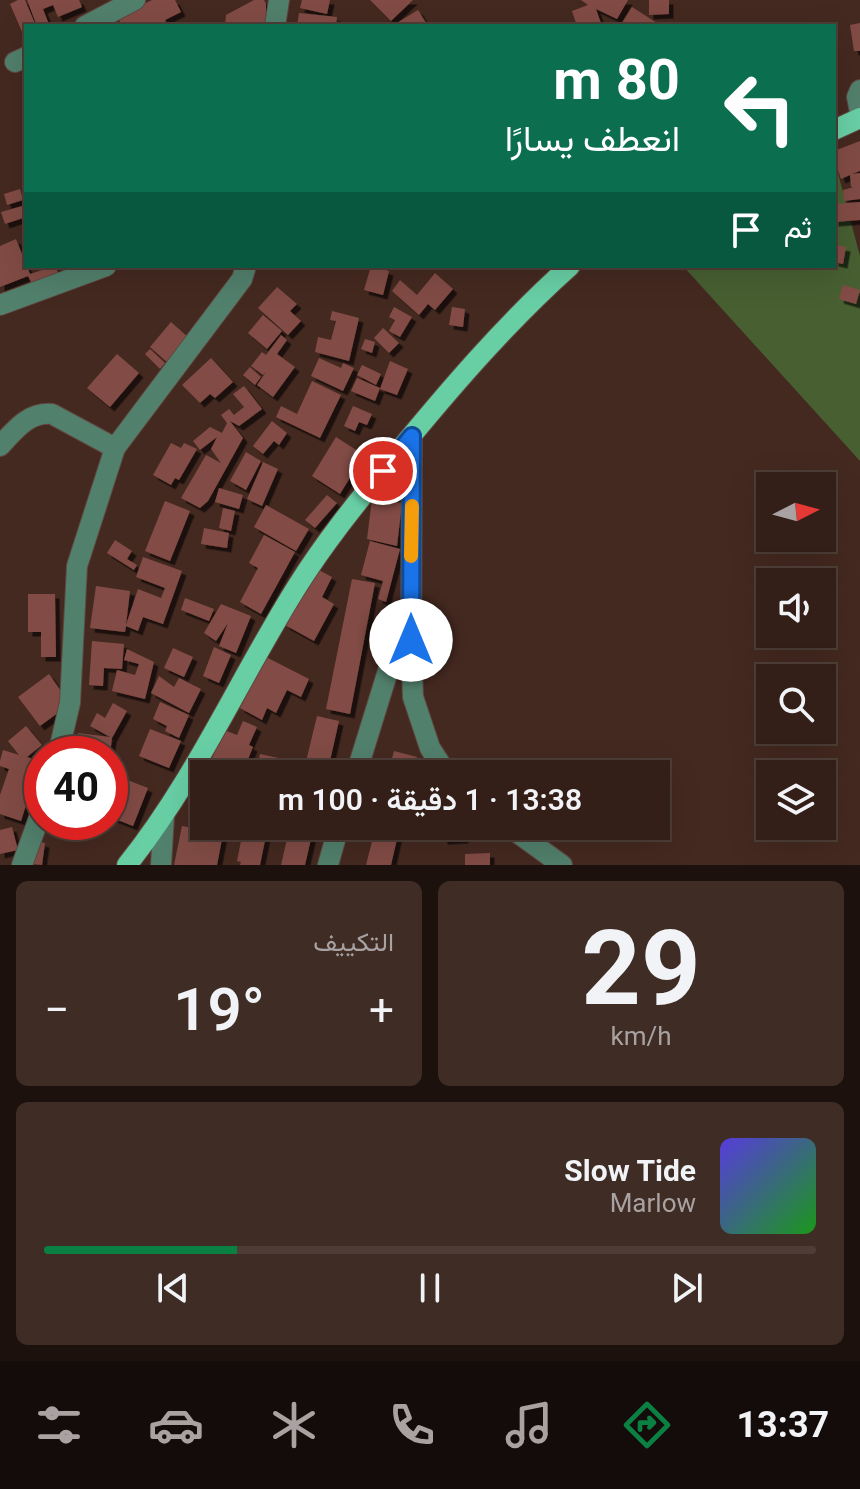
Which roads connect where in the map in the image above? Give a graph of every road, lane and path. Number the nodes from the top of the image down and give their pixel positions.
1 (135, 0) edge
2 (279, 0) edge
3 (89, 24) edge
4 (275, 24) edge
5 (860, 90) edge
6 (860, 115) edge
7 (836, 129) edge
8 (101, 268) edge
9 (245, 268) edge
10 (568, 268) edge
11 (0, 305) edge
12 (412, 436) junction
13 (0, 446) edge
14 (115, 448) junction
15 (411, 597) junction
16 (62, 736) edge
17 (360, 760) edge
18 (438, 760) edge
19 (164, 816) junction
20 (31, 840) edge
21 (335, 840) edge
22 (527, 840) edge
23 (22, 865) edge
24 (127, 865) edge
25 (161, 865) edge
26 (328, 865) edge
27 (562, 865) edge

1 - 3 street
2 - 4 street
5 - 6 street
6 - 7 main road
8 - 11 street
9 - 14 street
10 - 12 main road
12 - 15 street
12 - 19 main road
13 - 14 street
14 - 16 street
15 - 17 street
15 - 18 street
19 - 24 main road
19 - 25 street
20 - 23 street
21 - 26 street
22 - 27 street

